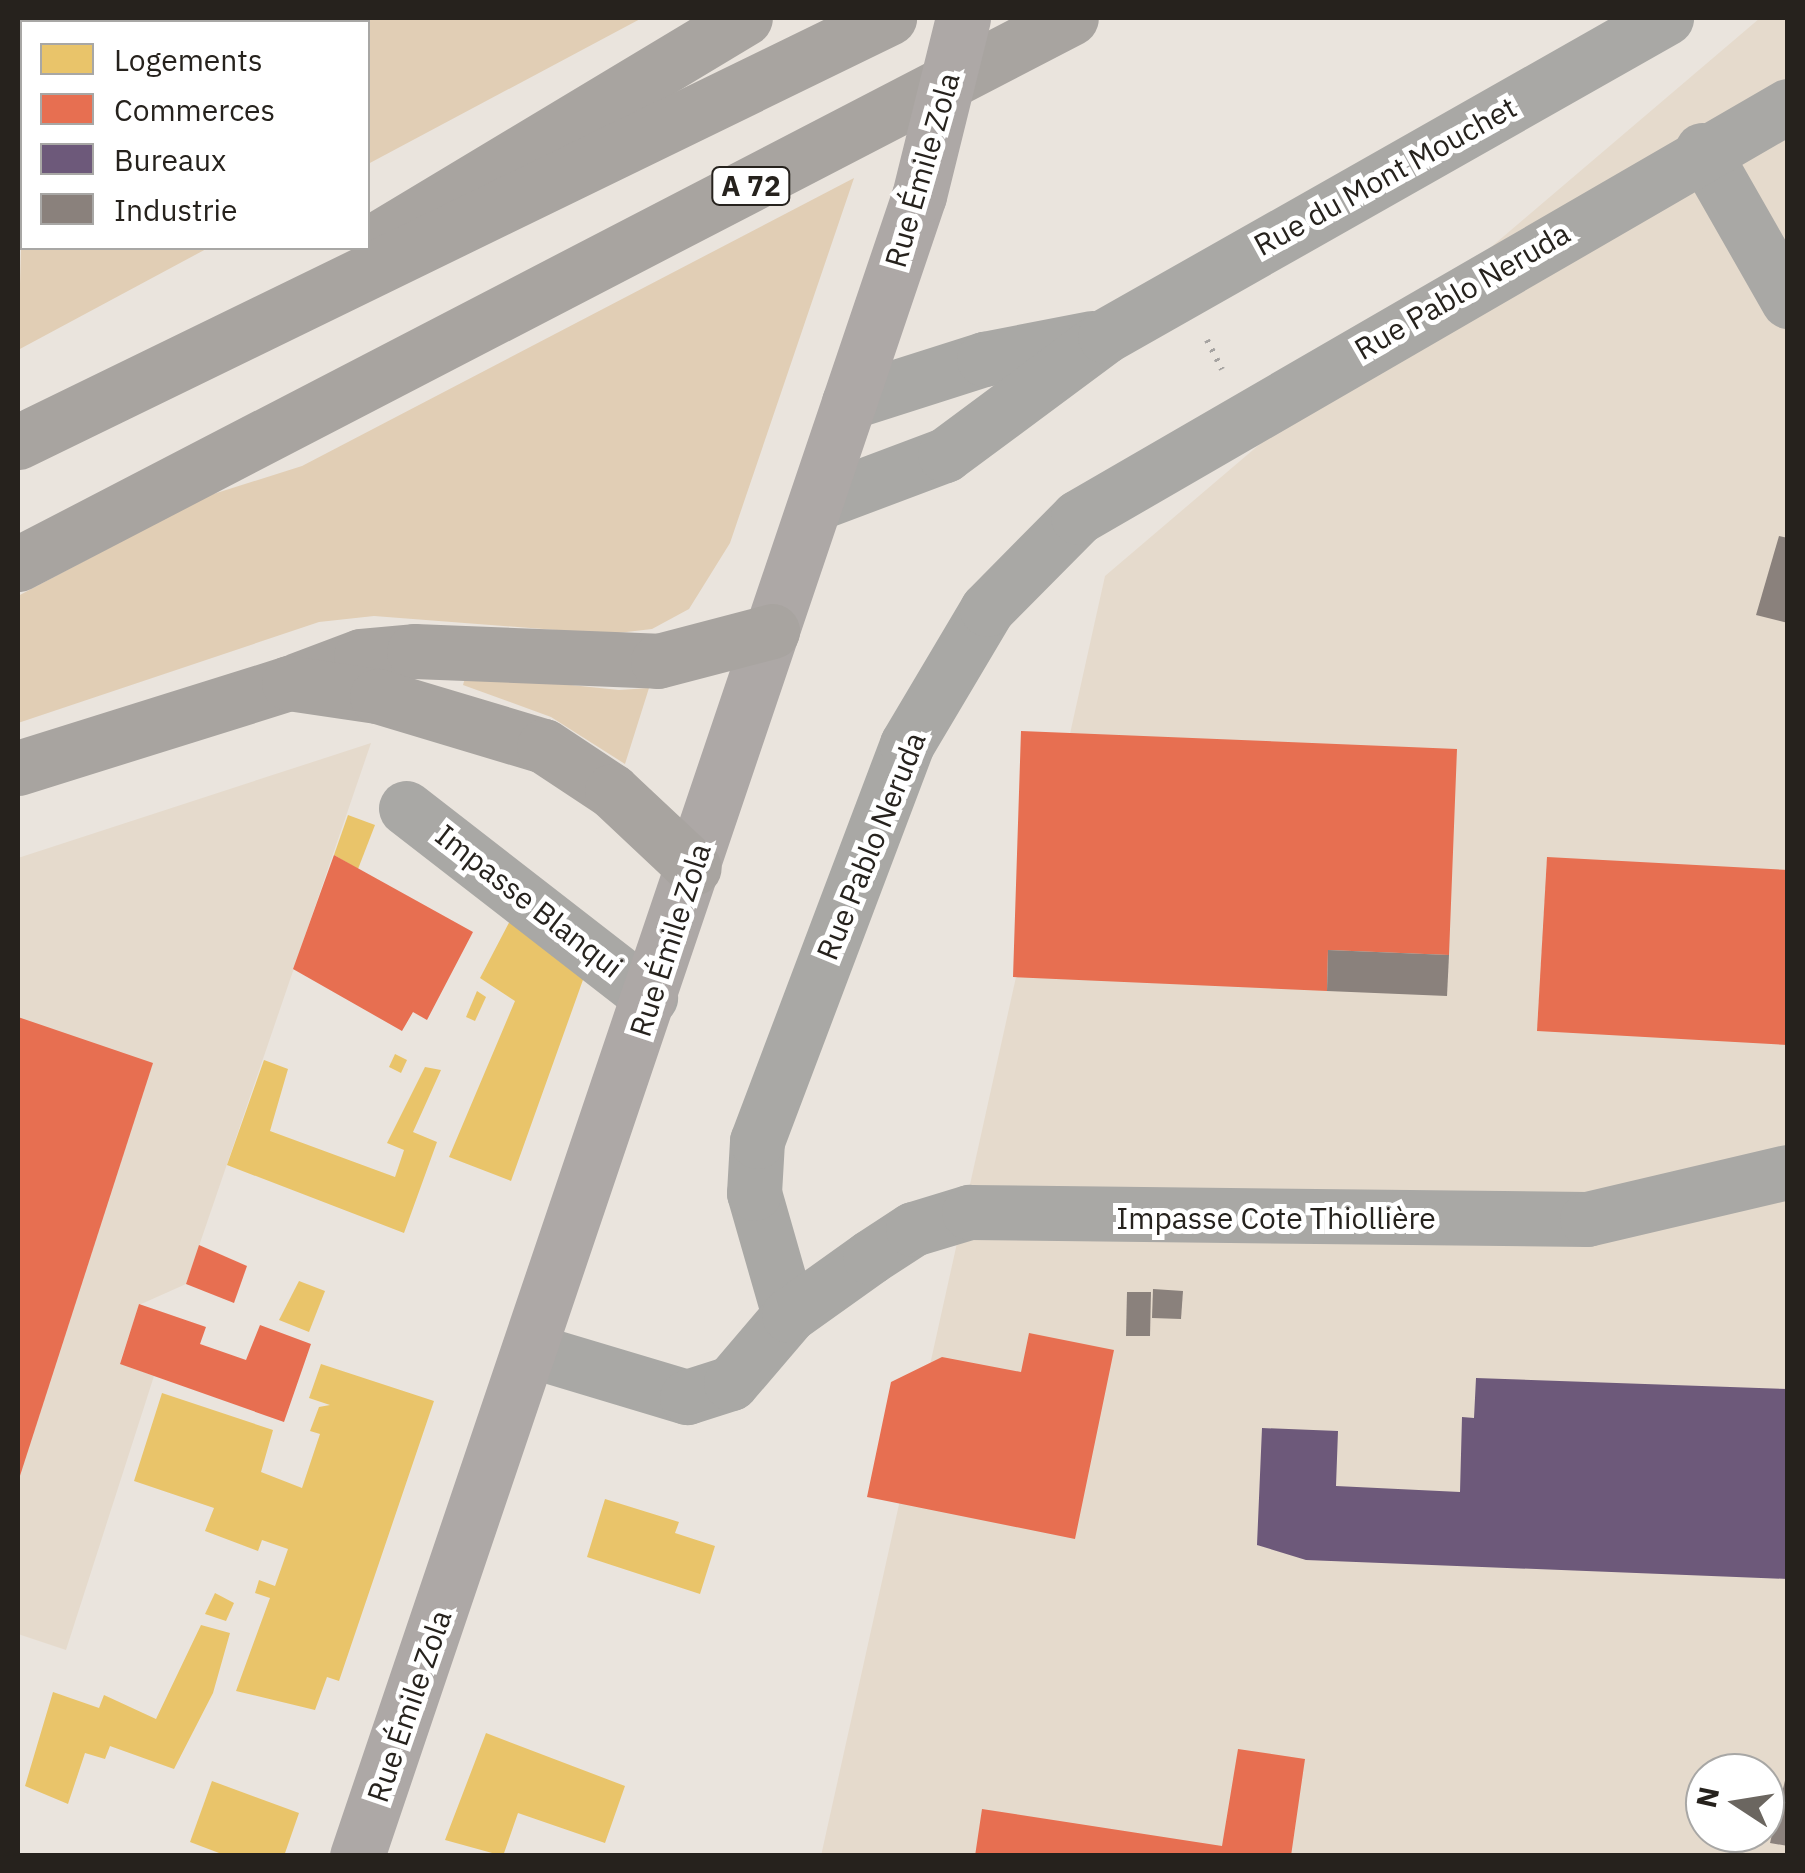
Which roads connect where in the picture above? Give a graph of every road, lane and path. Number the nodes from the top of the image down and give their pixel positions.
1 (745, 18) edge
2 (889, 18) edge
3 (964, 18) edge
4 (1071, 18) edge
5 (1666, 18) edge
6 (1788, 106) edge
7 (1702, 150) junction
8 (370, 245) edge
9 (361, 250) edge
10 (1182, 290) junction
11 (1788, 302) edge
12 (262, 316) junction
13 (1105, 336) junction
14 (850, 402) junction
15 (1246, 417) junction
16 (18, 442) edge
17 (818, 503) junction
18 (18, 564) edge
19 (772, 631) junction
20 (289, 683) junction
21 (18, 768) edge
22 (406, 808) dead end
23 (694, 868) junction
24 (650, 997) junction
25 (1788, 1172) edge
26 (789, 1314) junction
27 (530, 1350) junction
28 (358, 1856) edge

1 - 8 highway
2 - 12 highway
3 - 14 main road, Rue Émile Zola, bridge
4 - 18 highway, A 72
5 - 10 street, Rue du Mont Mouchet
6 - 7 street, Rue Pablo Neruda
7 - 11 street
7 - 15 street, Rue Pablo Neruda
9 - 12 highway
10 - 13 street, Rue du Mont Mouchet
10 - 15 path
12 - 16 highway
13 - 14 street, Rue du Mont Mouchet
13 - 17 street, Rue du Mont Mouchet
14 - 17 main road, Rue Émile Zola
15 - 26 street, Rue Pablo Neruda
17 - 19 main road, Rue Émile Zola
19 - 20 highway
19 - 23 main road, Rue Émile Zola
20 - 21 highway
20 - 23 highway
22 - 24 street, Impasse Blanqui
23 - 24 main road, Rue Émile Zola
24 - 27 main road, Rue Émile Zola
25 - 26 street, Impasse Cote Thiollière
26 - 27 street
27 - 28 main road, Rue Émile Zola

